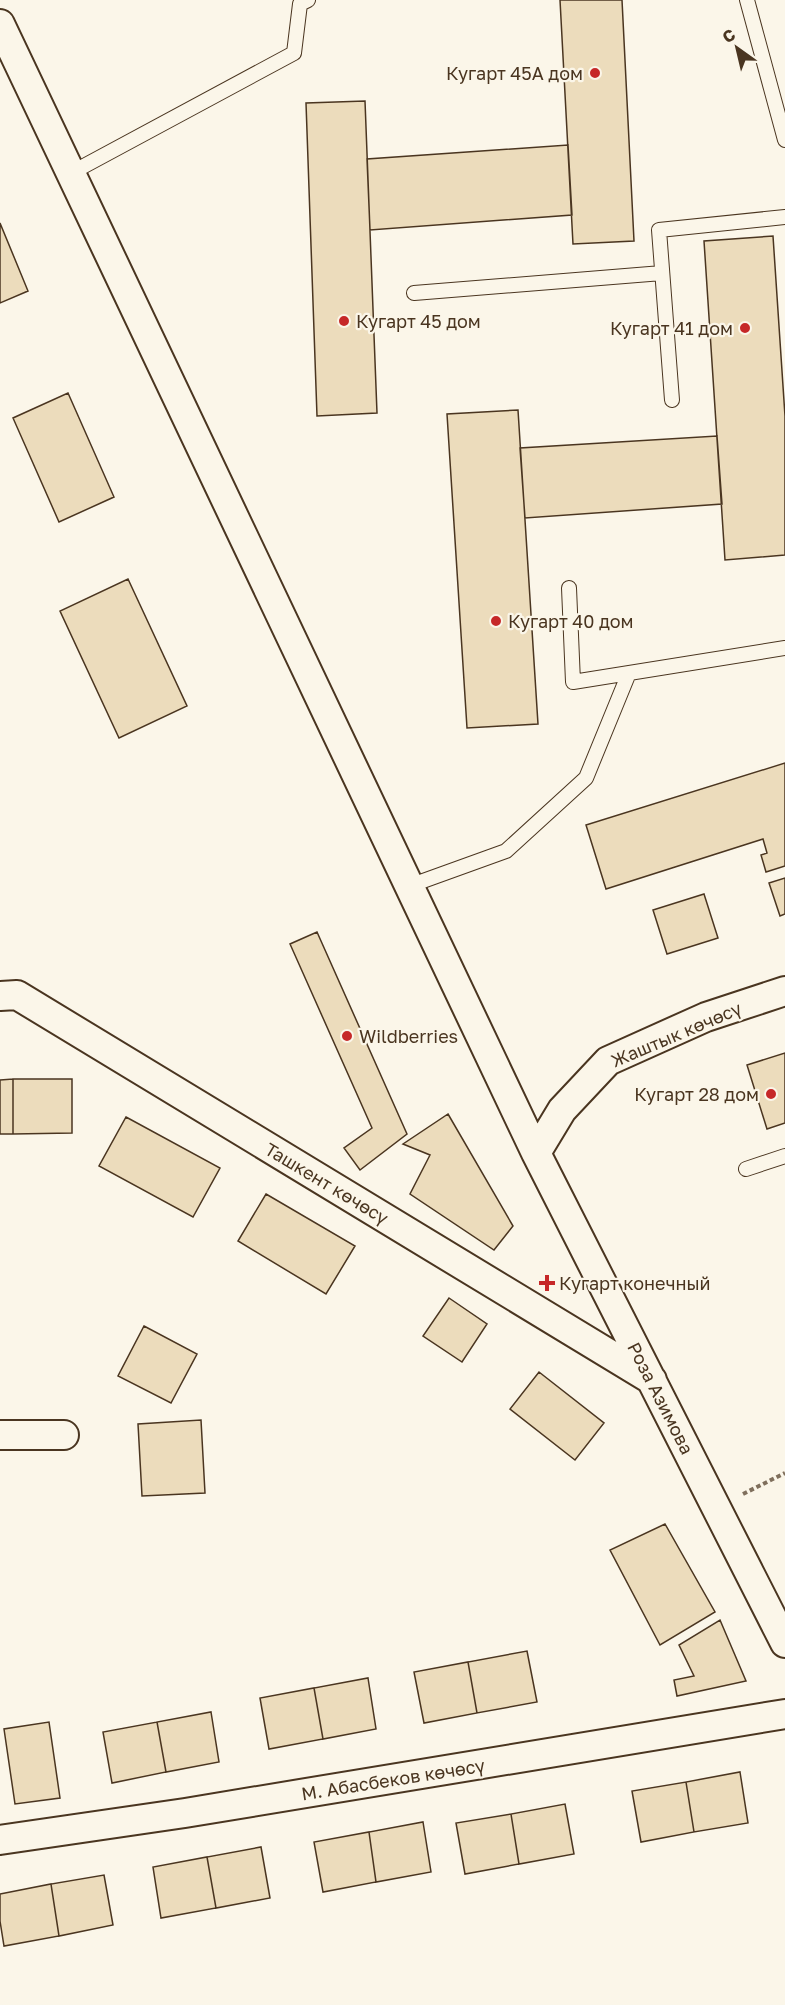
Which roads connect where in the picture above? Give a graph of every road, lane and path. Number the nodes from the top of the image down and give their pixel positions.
1 (308, 0) edge
2 (747, 0) edge
3 (0, 24) edge
4 (785, 140) edge
5 (71, 173) junction
6 (785, 217) edge
7 (662, 273) junction
8 (414, 292) dead end
9 (672, 400) dead end
10 (569, 588) dead end
11 (785, 648) edge
12 (629, 673) junction
13 (409, 886) junction
14 (785, 991) edge
15 (0, 996) edge
16 (536, 1153) junction
17 (785, 1156) edge
18 (746, 1169) dead end
19 (652, 1380) junction
20 (0, 1435) edge
21 (64, 1435) dead end
22 (785, 1473) edge
23 (717, 1507) junction
24 (785, 1643) edge
25 (785, 1714) edge
26 (0, 1840) edge

1 - 5 lane
2 - 4 lane
3 - 5 street, Роза Азимова
5 - 13 street, Роза Азимова
6 - 7 lane
7 - 8 lane
7 - 9 lane
10 - 12 lane
11 - 12 lane
12 - 13 lane
13 - 16 street, Роза Азимова
14 - 16 street, Жаштык көчөсү
15 - 19 street, Ташкент көчөсү
16 - 19 street, Роза Азимова
17 - 18 lane
19 - 23 street, Роза Азимова
20 - 21 street
22 - 23 path
23 - 24 street, Роза Азимова
25 - 26 street, М. Абасбеков көчөсү

